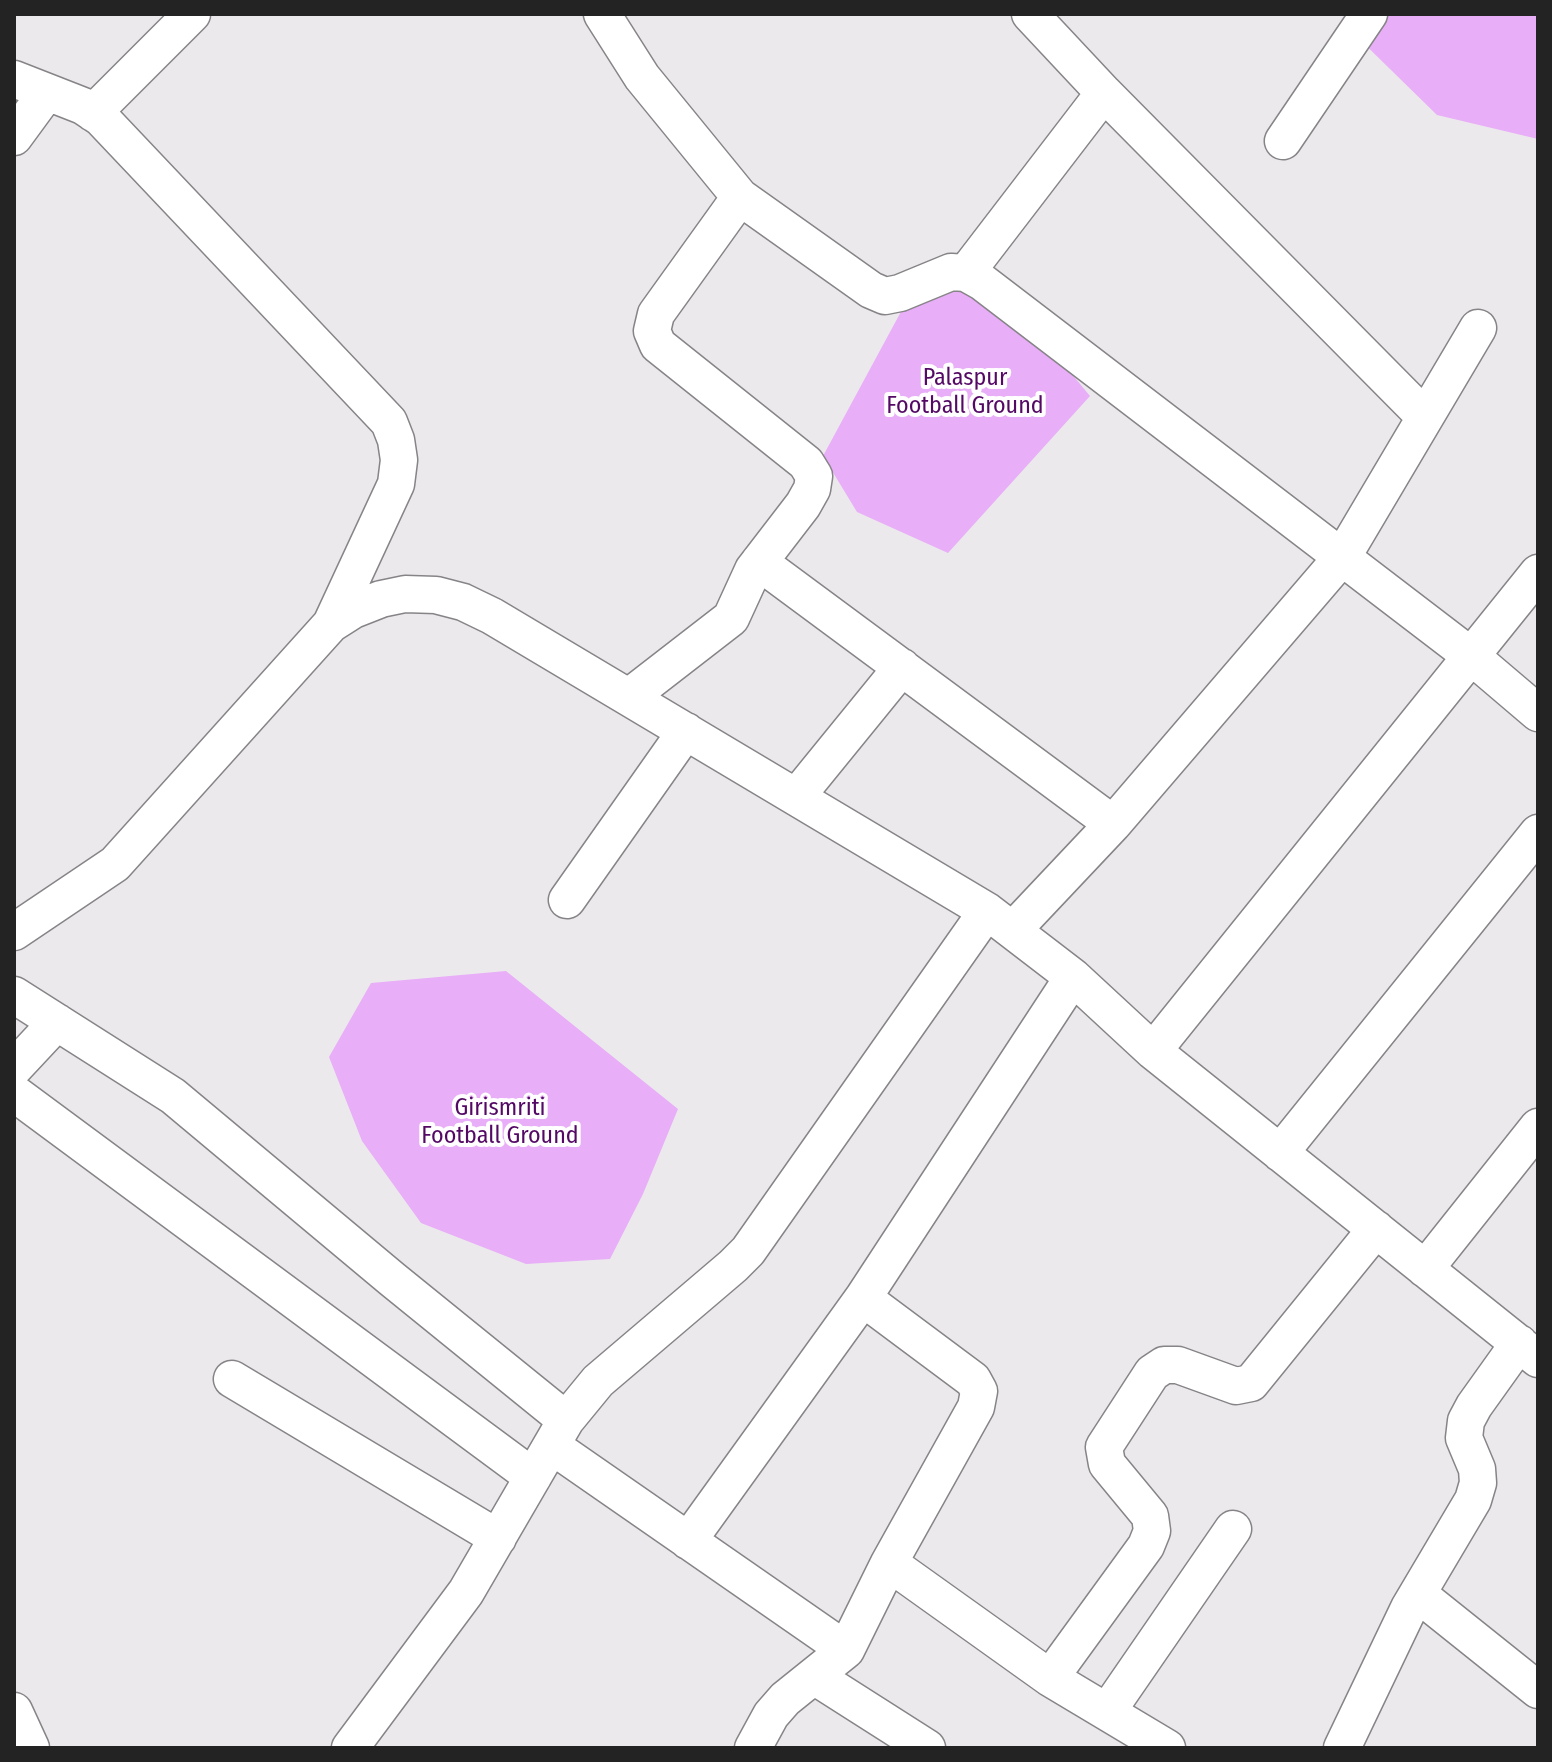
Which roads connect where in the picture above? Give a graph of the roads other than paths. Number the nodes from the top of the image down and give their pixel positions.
1 (192, 14) edge
2 (602, 14) edge
3 (1030, 14) edge
4 (1369, 14) edge
5 (30, 85) edge
6 (1104, 93) junction
7 (93, 113) junction
8 (14, 137) edge
9 (1283, 141) dead end
10 (740, 197) junction
11 (966, 273) junction
12 (1478, 328) dead end
13 (1425, 417) junction
14 (1343, 556) junction
15 (759, 562) junction
16 (1538, 573) edge
17 (331, 624) junction
18 (1471, 656) junction
19 (902, 667) junction
20 (629, 697) junction
21 (1538, 713) edge
22 (686, 731) junction
23 (797, 796) junction
24 (1113, 824) junction
25 (1538, 833) edge
26 (567, 900) dead end
27 (1000, 920) junction
28 (14, 932) edge
29 (1073, 977) junction
30 (14, 995) edge
31 (57, 1022) junction
32 (1153, 1051) junction
33 (14, 1068) edge
34 (14, 1093) edge
35 (1538, 1127) edge
36 (1280, 1153) junction
37 (1376, 1229) junction
38 (1425, 1269) junction
39 (863, 1298) junction
40 (1528, 1351) edge
41 (232, 1379) dead end
42 (559, 1433) junction
43 (533, 1477) junction
44 (1233, 1529) dead end
45 (498, 1538) junction
46 (688, 1541) junction
47 (889, 1563) junction
48 (1418, 1594) junction
49 (846, 1650) junction
50 (814, 1676) junction
51 (1050, 1678) junction
52 (1538, 1690) edge
53 (14, 1711) edge
54 (1107, 1712) junction
55 (31, 1748) edge
56 (350, 1748) edge
57 (753, 1748) edge
58 (927, 1748) edge
59 (1167, 1748) edge
60 (1342, 1748) edge

1 - 7 street
2 - 10 street
3 - 6 street
4 - 9 street
5 - 7 street
5 - 8 street
6 - 11 street
6 - 13 street
7 - 17 street
10 - 11 street
10 - 15 street
11 - 14 street
12 - 13 street
13 - 14 street
14 - 18 street
14 - 24 street
15 - 19 street
15 - 20 street
16 - 18 street
17 - 20 street
17 - 28 street
18 - 21 street
18 - 32 street
19 - 23 street
19 - 24 street
20 - 22 street
22 - 23 street
22 - 26 street
23 - 27 street
24 - 27 street
25 - 36 street
27 - 29 street
27 - 42 street
29 - 32 street
29 - 39 street
30 - 31 street
31 - 33 street
31 - 42 street
32 - 36 street
34 - 43 street
35 - 38 street
36 - 37 street
37 - 38 street
37 - 51 street
38 - 40 street
39 - 46 street
39 - 47 street
40 - 48 street
41 - 45 street
42 - 43 street
42 - 46 street
43 - 45 street
44 - 54 street
45 - 56 street
46 - 49 street
47 - 49 street
47 - 51 street
48 - 52 street
48 - 60 street
49 - 50 street
50 - 57 street
50 - 58 street
51 - 54 street
53 - 55 street
54 - 59 street

